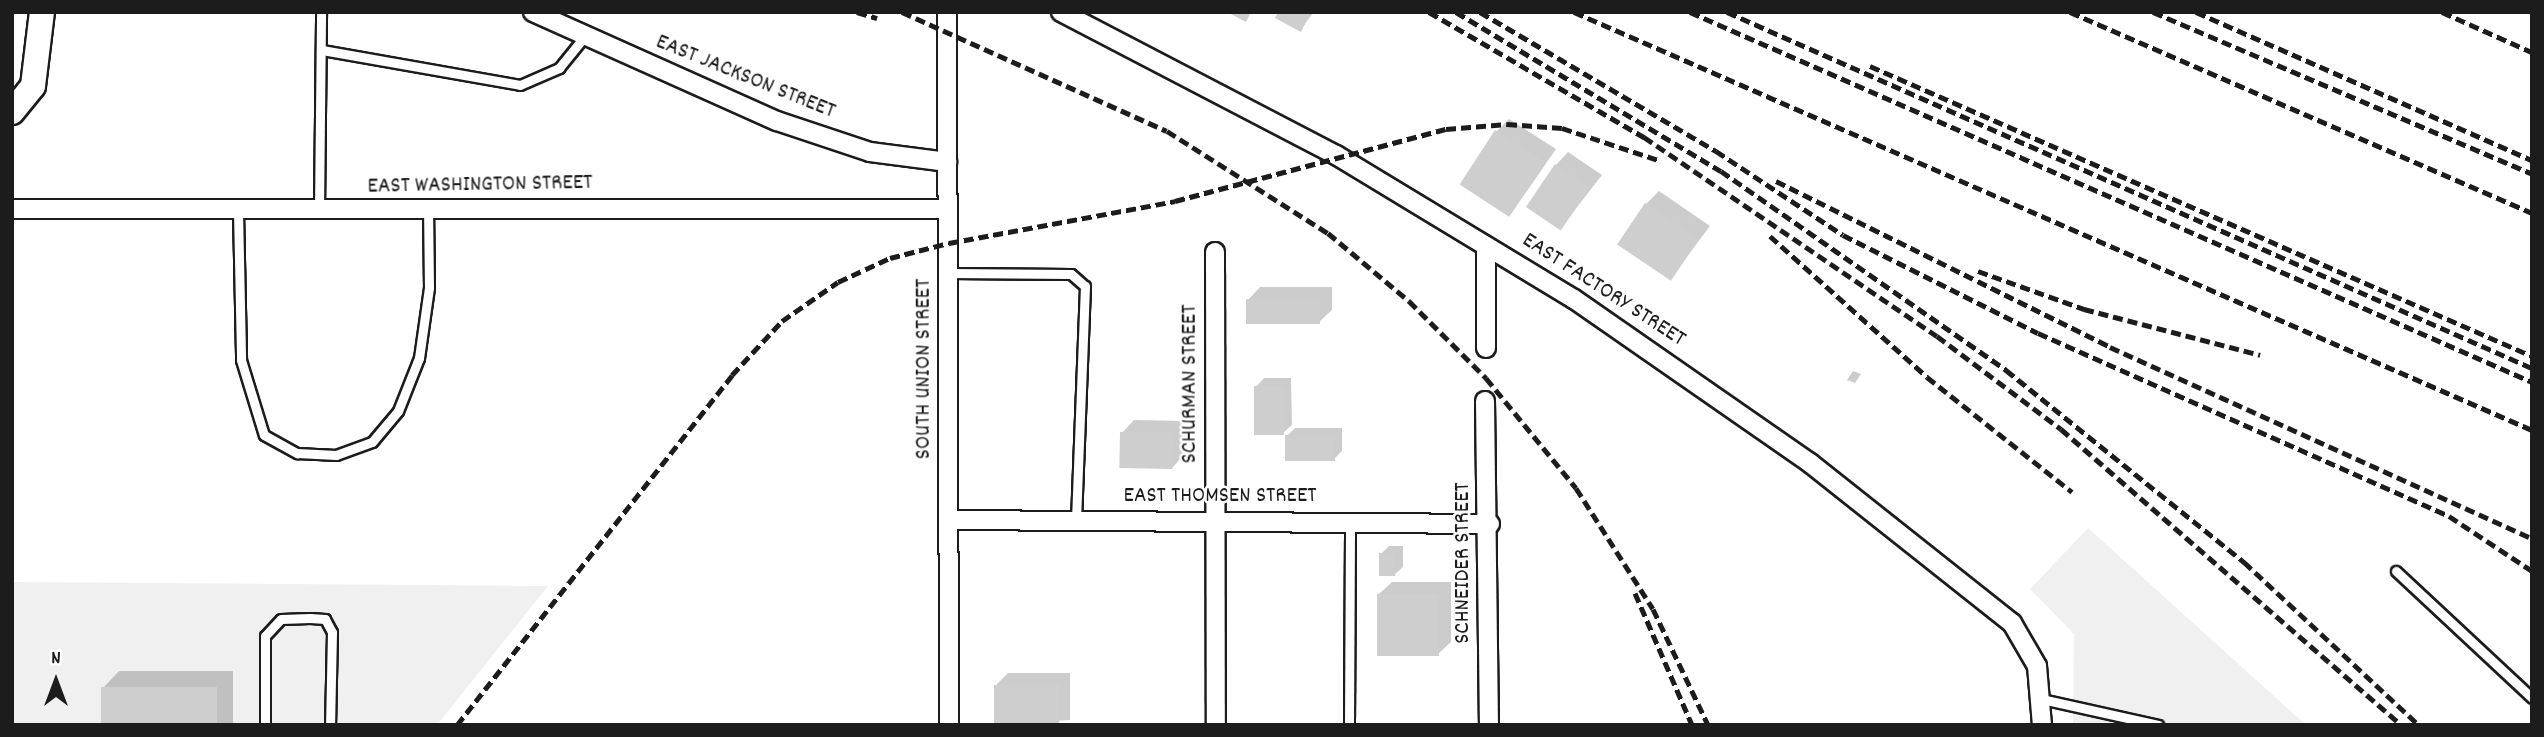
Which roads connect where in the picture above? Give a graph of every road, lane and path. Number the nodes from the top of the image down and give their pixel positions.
1 (42, 12) edge
2 (320, 12) edge
3 (533, 12) edge
4 (1061, 12) edge
5 (948, 14) edge
6 (585, 36) junction
7 (322, 50) junction
8 (12, 112) edge
9 (947, 162) junction
10 (12, 209) edge
11 (948, 209) junction
12 (239, 211) junction
13 (428, 211) junction
14 (319, 212) junction
15 (1486, 246) junction
16 (1215, 252) dead end
17 (949, 273) junction
18 (1486, 348) dead end
19 (1485, 401) dead end
20 (950, 520) junction
21 (1076, 521) junction
22 (1216, 522) junction
23 (1350, 522) junction
24 (1490, 524) junction
25 (2396, 571) dead end
26 (2532, 698) edge
27 (2042, 699) junction
28 (265, 725) edge
29 (330, 725) edge
30 (949, 725) edge
31 (1216, 725) edge
32 (1349, 725) edge
33 (1489, 725) edge
34 (2042, 725) edge
35 (2158, 725) edge

1 - 8 street
2 - 7 lane
3 - 6 street, EAST JACKSON STREET
4 - 15 street, EAST FACTORY STREET
5 - 9 street, SOUTH UNION STREET
6 - 7 lane
6 - 9 street, EAST JACKSON STREET
7 - 14 lane
9 - 11 street, SOUTH UNION STREET
10 - 12 street, EAST WASHINGTON STREET
11 - 13 street, EAST WASHINGTON STREET
11 - 17 street, SOUTH UNION STREET
12 - 13 lane
12 - 14 street, EAST WASHINGTON STREET
13 - 14 street, EAST WASHINGTON STREET
15 - 18 street
15 - 27 street, EAST FACTORY STREET
16 - 22 street, SCHURMAN STREET
17 - 20 street, SOUTH UNION STREET
17 - 21 lane
19 - 24 street, SCHNEIDER STREET
20 - 21 street, EAST THOMSEN STREET
20 - 30 street, SOUTH UNION STREET
21 - 22 street, EAST THOMSEN STREET
22 - 23 street, EAST THOMSEN STREET
22 - 31 street, SCHURMAN STREET
23 - 24 street, EAST THOMSEN STREET
23 - 32 lane
24 - 33 street, SCHNEIDER STREET
25 - 26 lane
27 - 34 street, EAST FACTORY STREET
27 - 35 lane
28 - 29 lane

